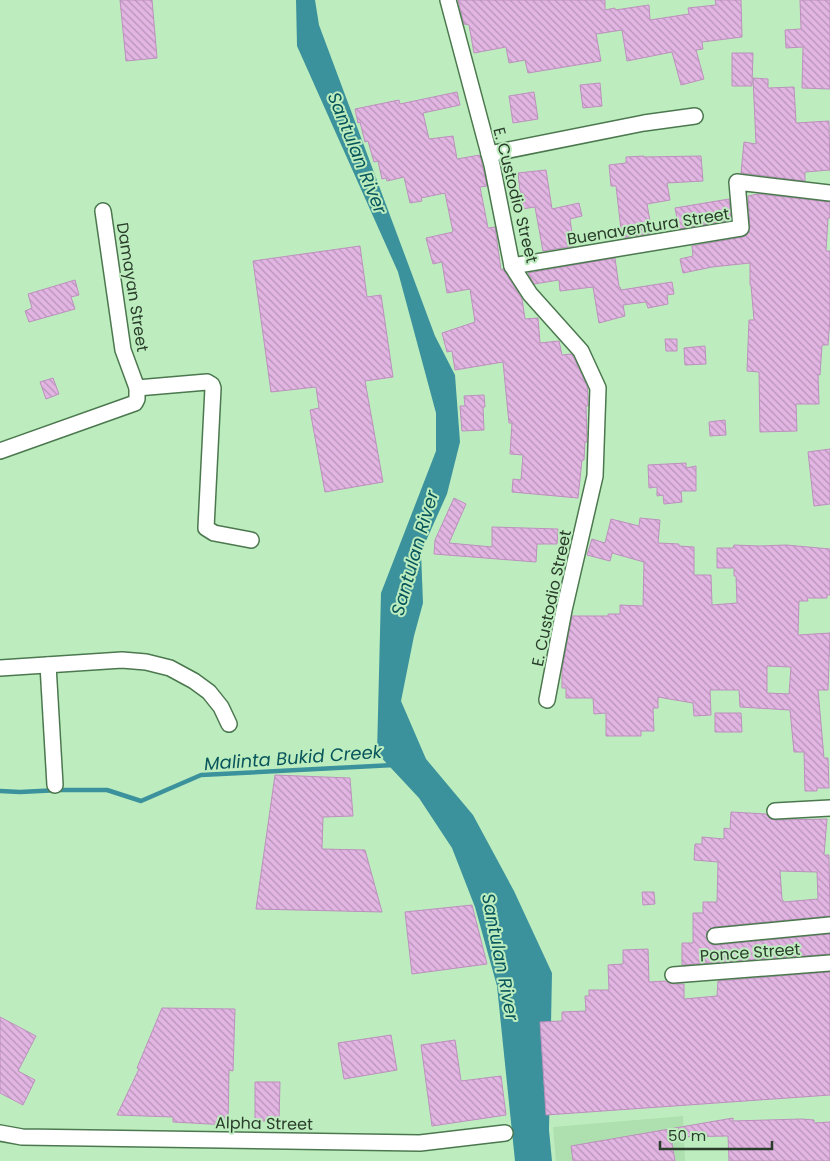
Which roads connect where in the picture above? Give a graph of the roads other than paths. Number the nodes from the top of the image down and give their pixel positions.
1 (448, 0) edge
2 (695, 116) dead end
3 (489, 154) junction
4 (830, 193) edge
5 (103, 211) dead end
6 (512, 266) junction
7 (137, 388) junction
8 (0, 451) edge
9 (251, 540) dead end
10 (48, 665) junction
11 (0, 668) edge
12 (547, 700) dead end
13 (229, 724) dead end
14 (54, 786) dead end
15 (830, 808) edge
16 (775, 811) dead end
17 (830, 925) edge
18 (715, 936) dead end
19 (830, 963) edge
20 (673, 975) dead end
21 (0, 1133) edge
22 (505, 1133) dead end

1 - 3 street, E. Custodio Street
2 - 3 street
3 - 6 street, E. Custodio Street
4 - 6 street, Buenaventura Street
5 - 7 street, Damayan Street
6 - 12 street, E. Custodio Street
7 - 8 street
7 - 9 street
10 - 11 street
10 - 13 street
10 - 14 street
15 - 16 street
17 - 18 street
19 - 20 street, Ponce Street
21 - 22 street, Alpha Street

